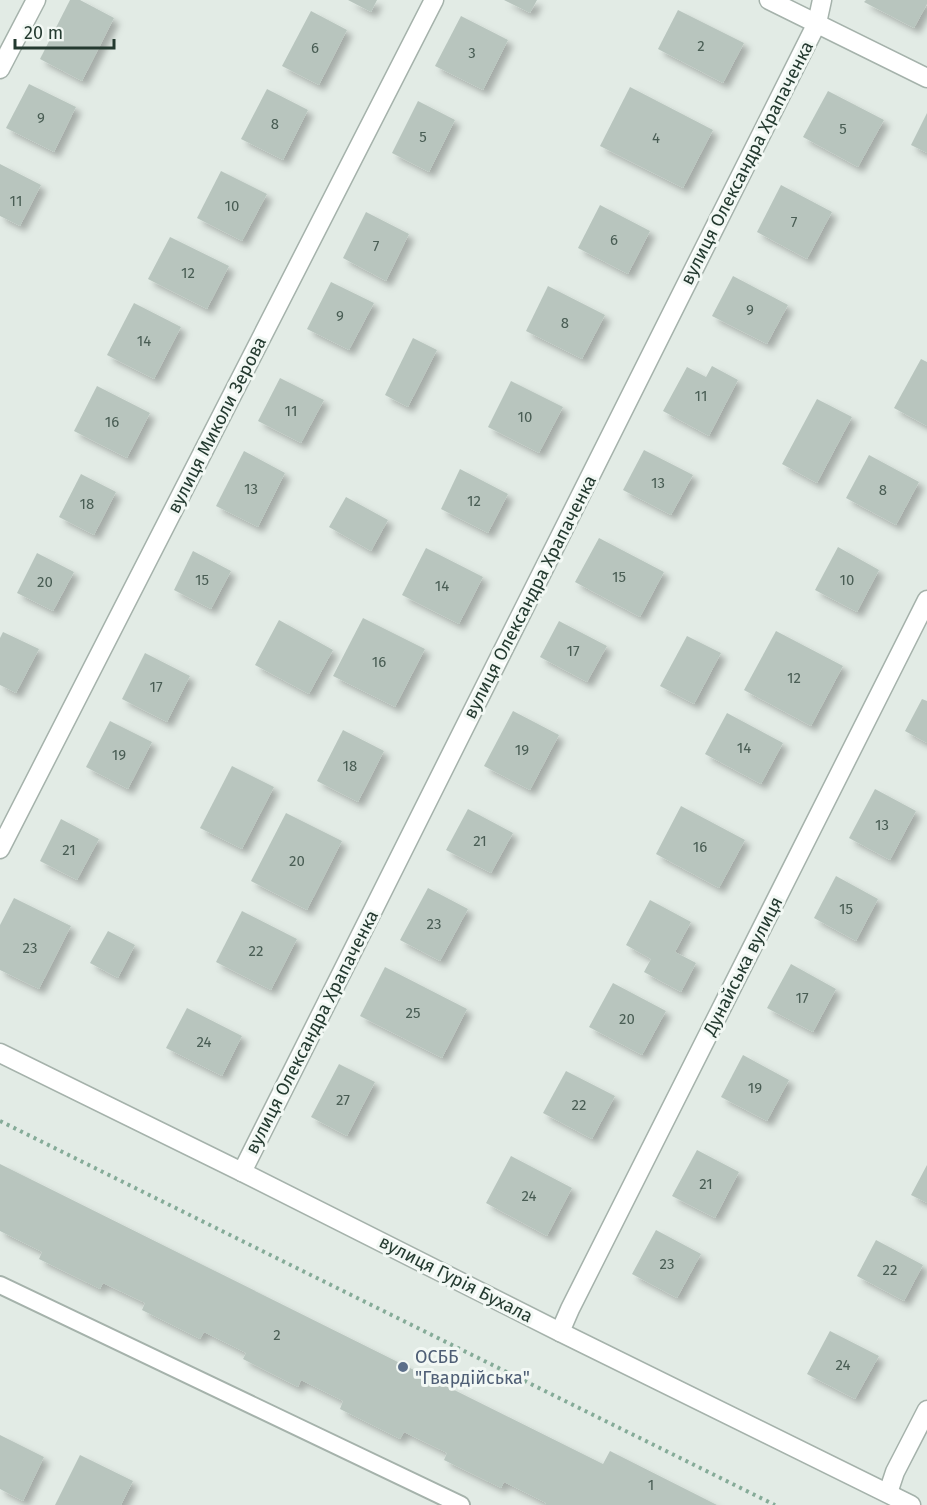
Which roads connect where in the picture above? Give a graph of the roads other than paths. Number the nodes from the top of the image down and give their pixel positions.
1 (36, 0) edge
2 (434, 0) edge
3 (769, 0) edge
4 (822, 0) edge
5 (817, 23) junction
6 (0, 69) edge
7 (927, 78) edge
8 (927, 600) edge
9 (0, 849) edge
10 (0, 1053) edge
11 (242, 1172) junction
12 (0, 1285) edge
13 (560, 1332) junction
14 (927, 1410) edge
15 (888, 1492) junction
16 (461, 1505) edge
17 (911, 1505) edge

1 - 6 street
2 - 9 street, вулиця Миколи Зерова
3 - 5 street
4 - 5 street, вулиця Олександра Храпаченка
5 - 7 street
5 - 11 street, вулиця Олександра Храпаченка
8 - 13 street, Дунайська вулиця
10 - 11 street, вулиця Гурія Бухала
11 - 13 street, вулиця Гурія Бухала
12 - 16 lane
13 - 15 street, вулиця Гурія Бухала
14 - 15 street
15 - 17 street, вулиця Гурія Бухала

